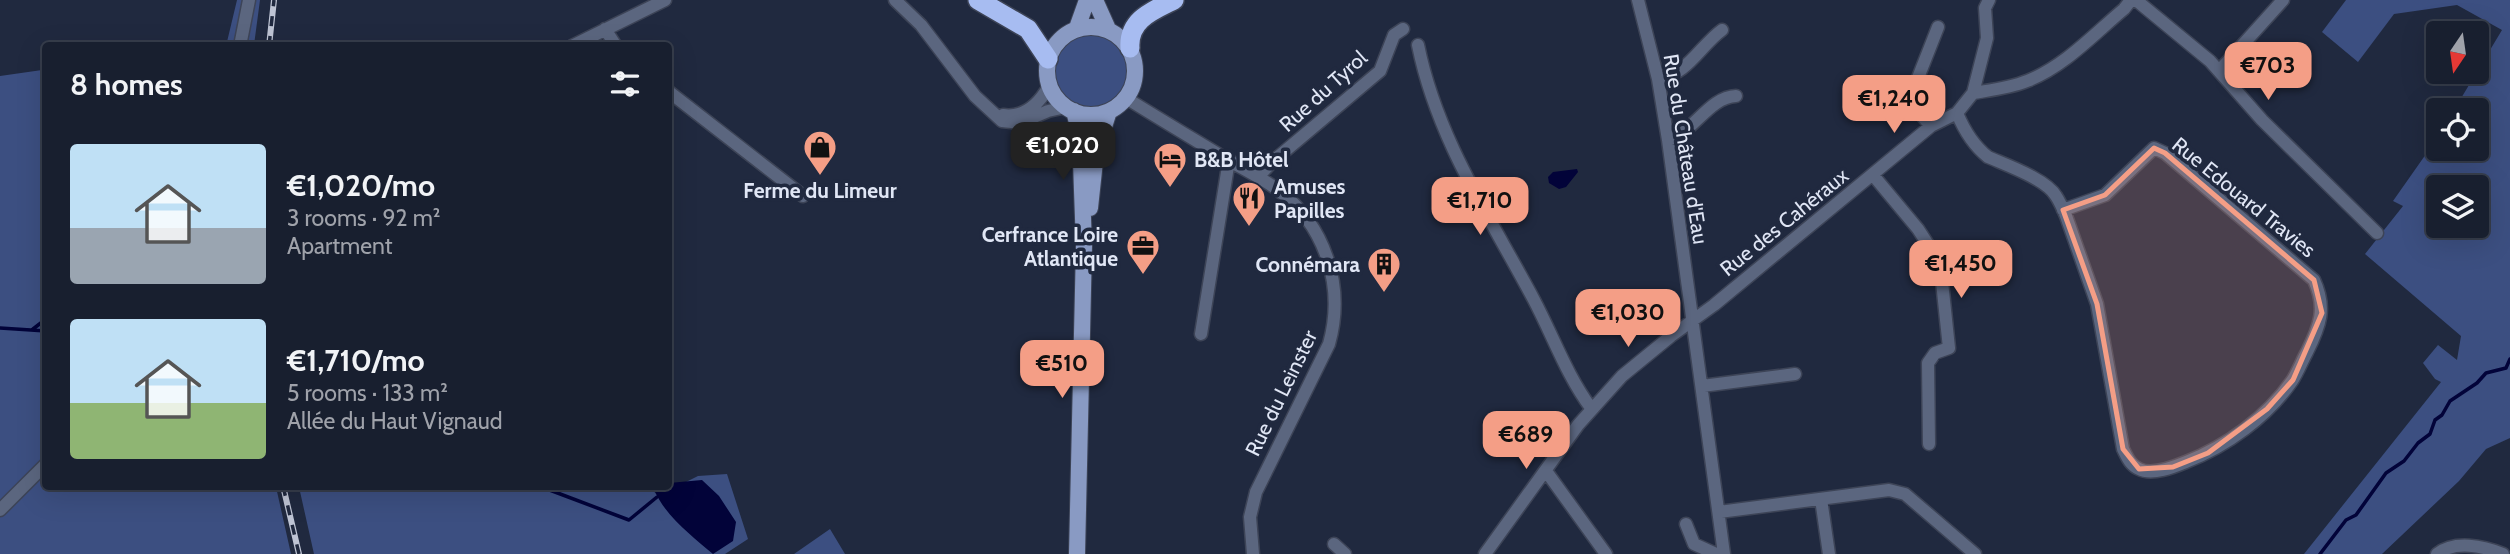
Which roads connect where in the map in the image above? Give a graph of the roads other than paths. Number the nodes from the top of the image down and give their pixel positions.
1 (249, 0) edge
2 (665, 0) edge
3 (895, 0) edge
4 (978, 0) edge
5 (1087, 0) edge
6 (1095, 0) edge
7 (1174, 0) edge
8 (1639, 0) edge
9 (1989, 0) edge
10 (2131, 0) edge
11 (2136, 0) edge
12 (2283, 0) edge
13 (1938, 27) dead end
14 (1077, 28) junction
15 (605, 29) junction
16 (1108, 29) junction
17 (1403, 30) dead end
18 (1722, 30) dead end
19 (241, 42) edge
20 (580, 42) edge
21 (613, 42) edge
22 (1418, 45) dead end
23 (1129, 48) junction
24 (1048, 59) junction
25 (2219, 71) junction
26 (1658, 79) junction
27 (1049, 86) junction
28 (1973, 93) junction
29 (672, 94) edge
30 (1736, 96) dead end
31 (1126, 98) junction
32 (1070, 109) junction
33 (988, 110) junction
34 (1109, 111) junction
35 (1957, 113) junction
36 (1931, 126) junction
37 (1668, 140) junction
38 (1228, 160) junction
39 (1873, 175) junction
40 (1258, 177) junction
41 (803, 195) dead end
42 (2063, 210) junction
43 (2377, 233) dead end
44 (1084, 247) junction
45 (1693, 321) junction
46 (1201, 334) dead end
47 (1795, 374) dead end
48 (1702, 386) junction
49 (1591, 408) junction
50 (1929, 444) dead end
51 (42, 468) edge
52 (1546, 471) junction
53 (1821, 499) junction
54 (0, 510) edge
55 (1720, 512) junction
56 (1686, 524) dead end
57 (1334, 544) dead end
58 (2510, 546) edge
59 (1077, 554) edge
60 (1253, 554) edge
61 (1345, 554) edge
62 (1485, 554) edge
63 (1605, 554) edge
64 (1716, 554) edge
65 (1724, 554) edge
66 (1829, 554) edge
67 (1975, 554) edge
68 (2437, 554) edge
69 (2506, 554) edge

1 - 19 street
2 - 15 street
3 - 33 street
4 - 24 highway
5 - 14 main road
6 - 16 main road
7 - 23 highway
8 - 26 street, Rue du Château d'Eau
9 - 28 street
10 - 28 street
11 - 25 street
12 - 25 street
13 - 36 street
14 - 16 main road
14 - 24 main road
15 - 20 street
15 - 21 street
16 - 23 main road
17 - 40 street, Rue du Tyrol
18 - 26 street
22 - 49 street
23 - 31 main road
24 - 27 main road
25 - 43 street
26 - 37 street, Rue du Château d'Eau
27 - 32 main road
27 - 33 street
28 - 35 street, Rue des Cahéraux
29 - 41 street
30 - 37 street
31 - 34 main road
31 - 38 street, Rue du Leinster
32 - 33 street
32 - 34 main road
32 - 44 main road
34 - 44 main road
35 - 36 street, Rue des Cahéraux
35 - 42 street, Rue Edouard Travies
36 - 39 street, Rue des Cahéraux
37 - 45 street, Rue du Château d'Eau
38 - 40 street, Rue du Leinster
38 - 46 street
39 - 45 street, Rue des Cahéraux
39 - 50 street
40 - 60 street, Rue du Leinster
42 - 42 street, Rue Edouard Travies
44 - 59 main road
45 - 48 street, Rue du Château d'Eau
45 - 49 street, Rue des Cahéraux
47 - 48 street
48 - 55 street, Rue du Château d'Eau
49 - 52 street, Rue des Cahéraux
51 - 54 street
52 - 62 street, Rue des Cahéraux
52 - 63 street
53 - 55 street
53 - 66 street
53 - 67 street
55 - 65 street, Rue du Château d'Eau
56 - 64 street
57 - 61 street
58 - 69 street
68 - 69 street

